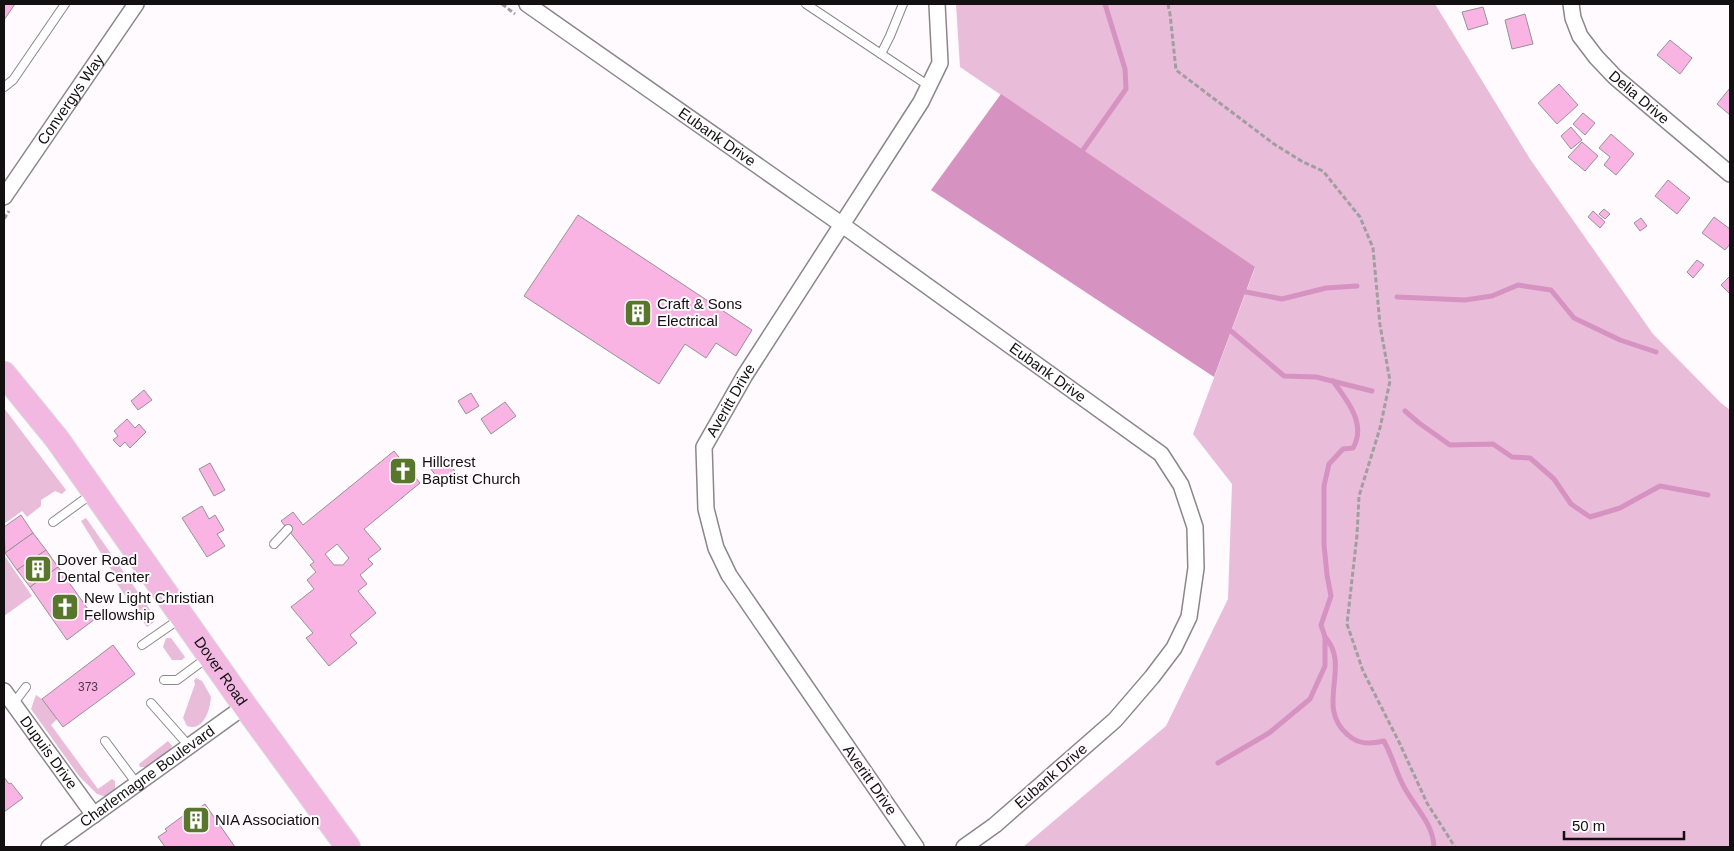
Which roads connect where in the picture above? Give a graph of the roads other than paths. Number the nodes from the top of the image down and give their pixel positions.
1 (65, 4) edge
2 (136, 4) edge
3 (527, 4) edge
4 (806, 4) edge
5 (903, 4) edge
6 (937, 4) edge
7 (1571, 4) edge
8 (881, 54) junction
9 (929, 86) junction
10 (4, 87) edge
11 (1730, 174) edge
12 (4, 197) edge
13 (841, 224) junction
14 (4, 374) edge
15 (95, 492) junction
16 (53, 522) dead end
17 (288, 529) dead end
18 (274, 544) dead end
19 (183, 617) junction
20 (142, 645) dead end
21 (210, 655) junction
22 (164, 680) dead end
23 (26, 687) dead end
24 (4, 691) edge
25 (151, 703) dead end
26 (13, 704) junction
27 (245, 706) junction
28 (105, 741) dead end
29 (189, 746) junction
30 (137, 784) junction
31 (94, 815) junction
32 (49, 847) edge
33 (348, 847) edge
34 (916, 847) edge
35 (964, 847) edge

1 - 10 lane
2 - 12 street, Convergys Way
3 - 13 street, Eubank Drive
4 - 8 lane
5 - 8 lane
6 - 9 street, Averitt Drive
7 - 11 street, Delia Drive
8 - 9 lane
9 - 13 street, Averitt Drive
13 - 34 street, Averitt Drive
13 - 35 street, Eubank Drive
14 - 15 main road, Dover Road
15 - 16 lane
15 - 19 main road, Dover Road
17 - 18 lane
19 - 20 lane
19 - 21 main road, Dover Road
21 - 22 lane
21 - 27 main road, Dover Road
23 - 26 lane
24 - 26 street, Dupuis Drive
25 - 29 lane
26 - 31 street, Dupuis Drive
27 - 29 street, Charlemagne Boulevard
27 - 33 main road, Dover Road
28 - 30 lane
29 - 30 street, Charlemagne Boulevard
30 - 31 street, Charlemagne Boulevard
31 - 32 street, Charlemagne Boulevard

